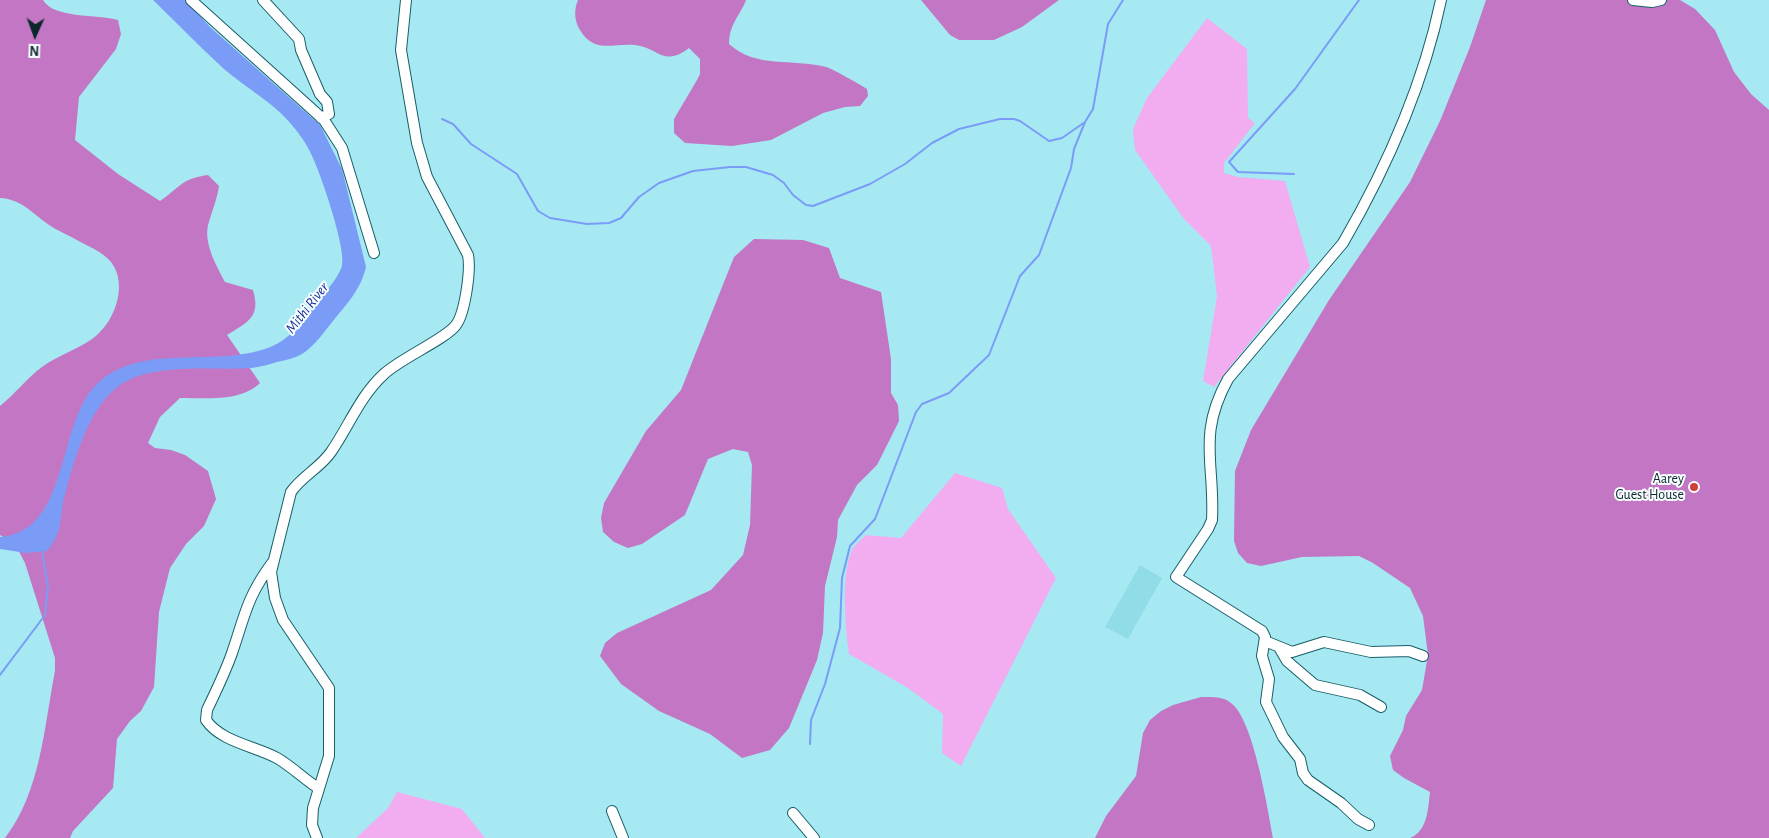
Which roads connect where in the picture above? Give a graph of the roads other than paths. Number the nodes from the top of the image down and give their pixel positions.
1 (191, 0) edge
2 (263, 0) edge
3 (406, 0) edge
4 (1441, 0) edge
5 (1633, 0) edge
6 (1661, 0) edge
7 (321, 118) junction
8 (374, 253) dead end
9 (272, 563) junction
10 (1265, 641) junction
11 (1280, 649) junction
12 (1423, 656) dead end
13 (1381, 707) dead end
14 (318, 788) junction
15 (612, 811) dead end
16 (793, 813) dead end
17 (1369, 825) dead end
18 (317, 838) edge
19 (622, 838) edge
20 (814, 838) edge

1 - 7 street
2 - 7 street
3 - 9 street
4 - 10 street
5 - 6 street
7 - 8 street
9 - 14 street
9 - 14 street
10 - 11 street
10 - 17 street
11 - 12 street
11 - 13 street
14 - 18 street
15 - 19 street
16 - 20 street

